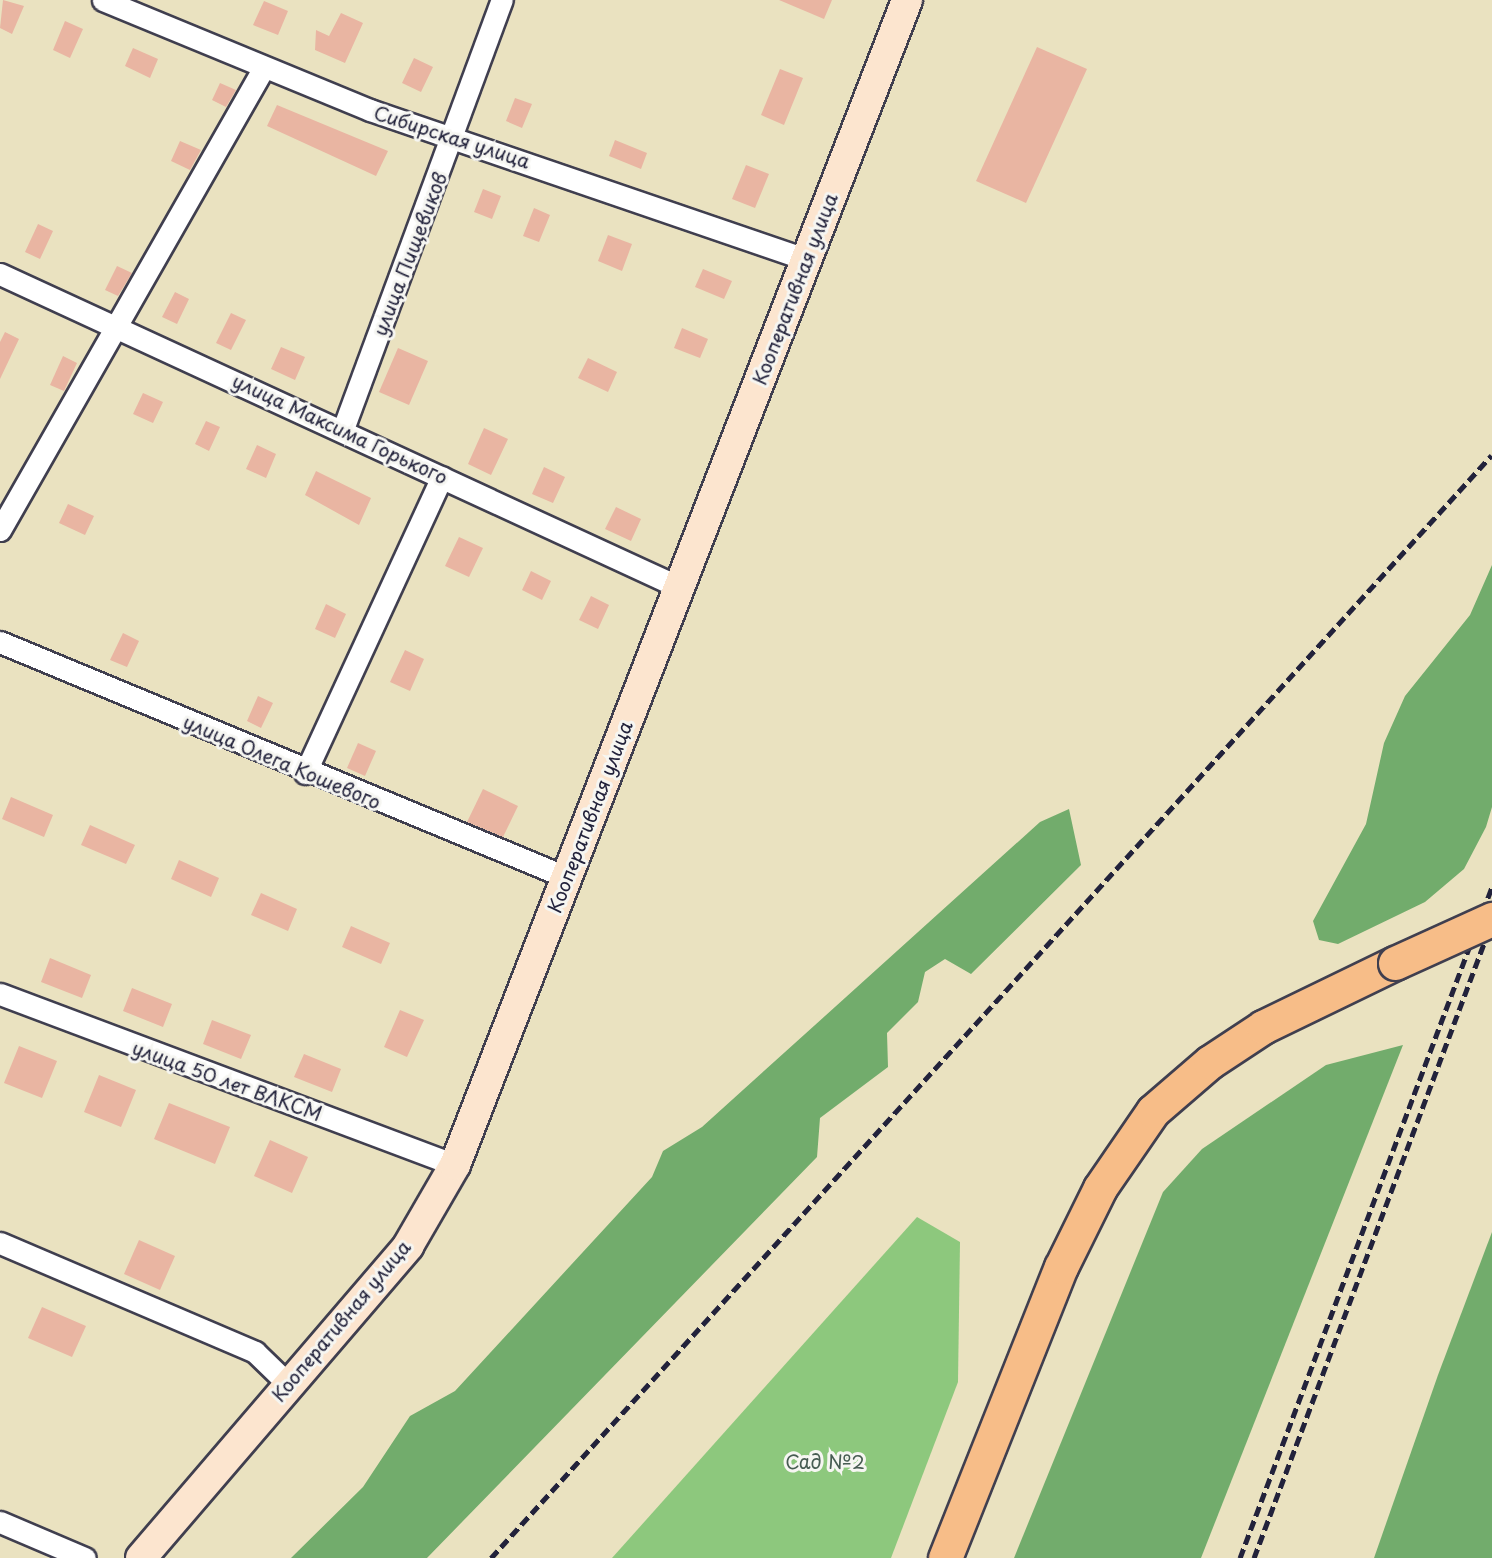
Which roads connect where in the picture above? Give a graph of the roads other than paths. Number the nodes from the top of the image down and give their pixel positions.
1 (103, 0) edge
2 (502, 0) edge
3 (907, 0) edge
4 (263, 69) junction
5 (455, 136) junction
6 (806, 260) junction
7 (0, 274) edge
8 (116, 327) junction
9 (343, 429) junction
10 (442, 477) junction
11 (0, 530) edge
12 (679, 587) junction
13 (0, 642) edge
14 (305, 773) junction
15 (566, 877) junction
16 (1492, 919) edge
17 (0, 994) edge
18 (455, 1165) junction
19 (0, 1243) edge
20 (288, 1384) junction
21 (0, 1522) edge
22 (85, 1558) edge
23 (141, 1558) edge
24 (945, 1558) edge

1 - 4 street, Сибирская улица
2 - 5 street, улица Пищевиков
3 - 6 main road, Кооперативная улица
4 - 5 street, Сибирская улица
4 - 8 street
5 - 6 street, Сибирская улица
5 - 9 street, улица Пищевиков
6 - 12 main road, Кооперативная улица
7 - 8 street, улица Максима Горького
8 - 9 street, улица Максима Горького
8 - 11 street
9 - 10 street, улица Максима Горького
10 - 12 street, улица Максима Горького
10 - 14 street
12 - 15 main road, Кооперативная улица
13 - 14 street, улица Олега Кошевого
14 - 15 street, улица Олега Кошевого
15 - 18 main road, Кооперативная улица
16 - 24 main road, bridge
17 - 18 street, улица 50 лет ВЛКСМ
18 - 20 main road, Кооперативная улица
19 - 20 street
20 - 23 main road, Кооперативная улица
21 - 22 street

